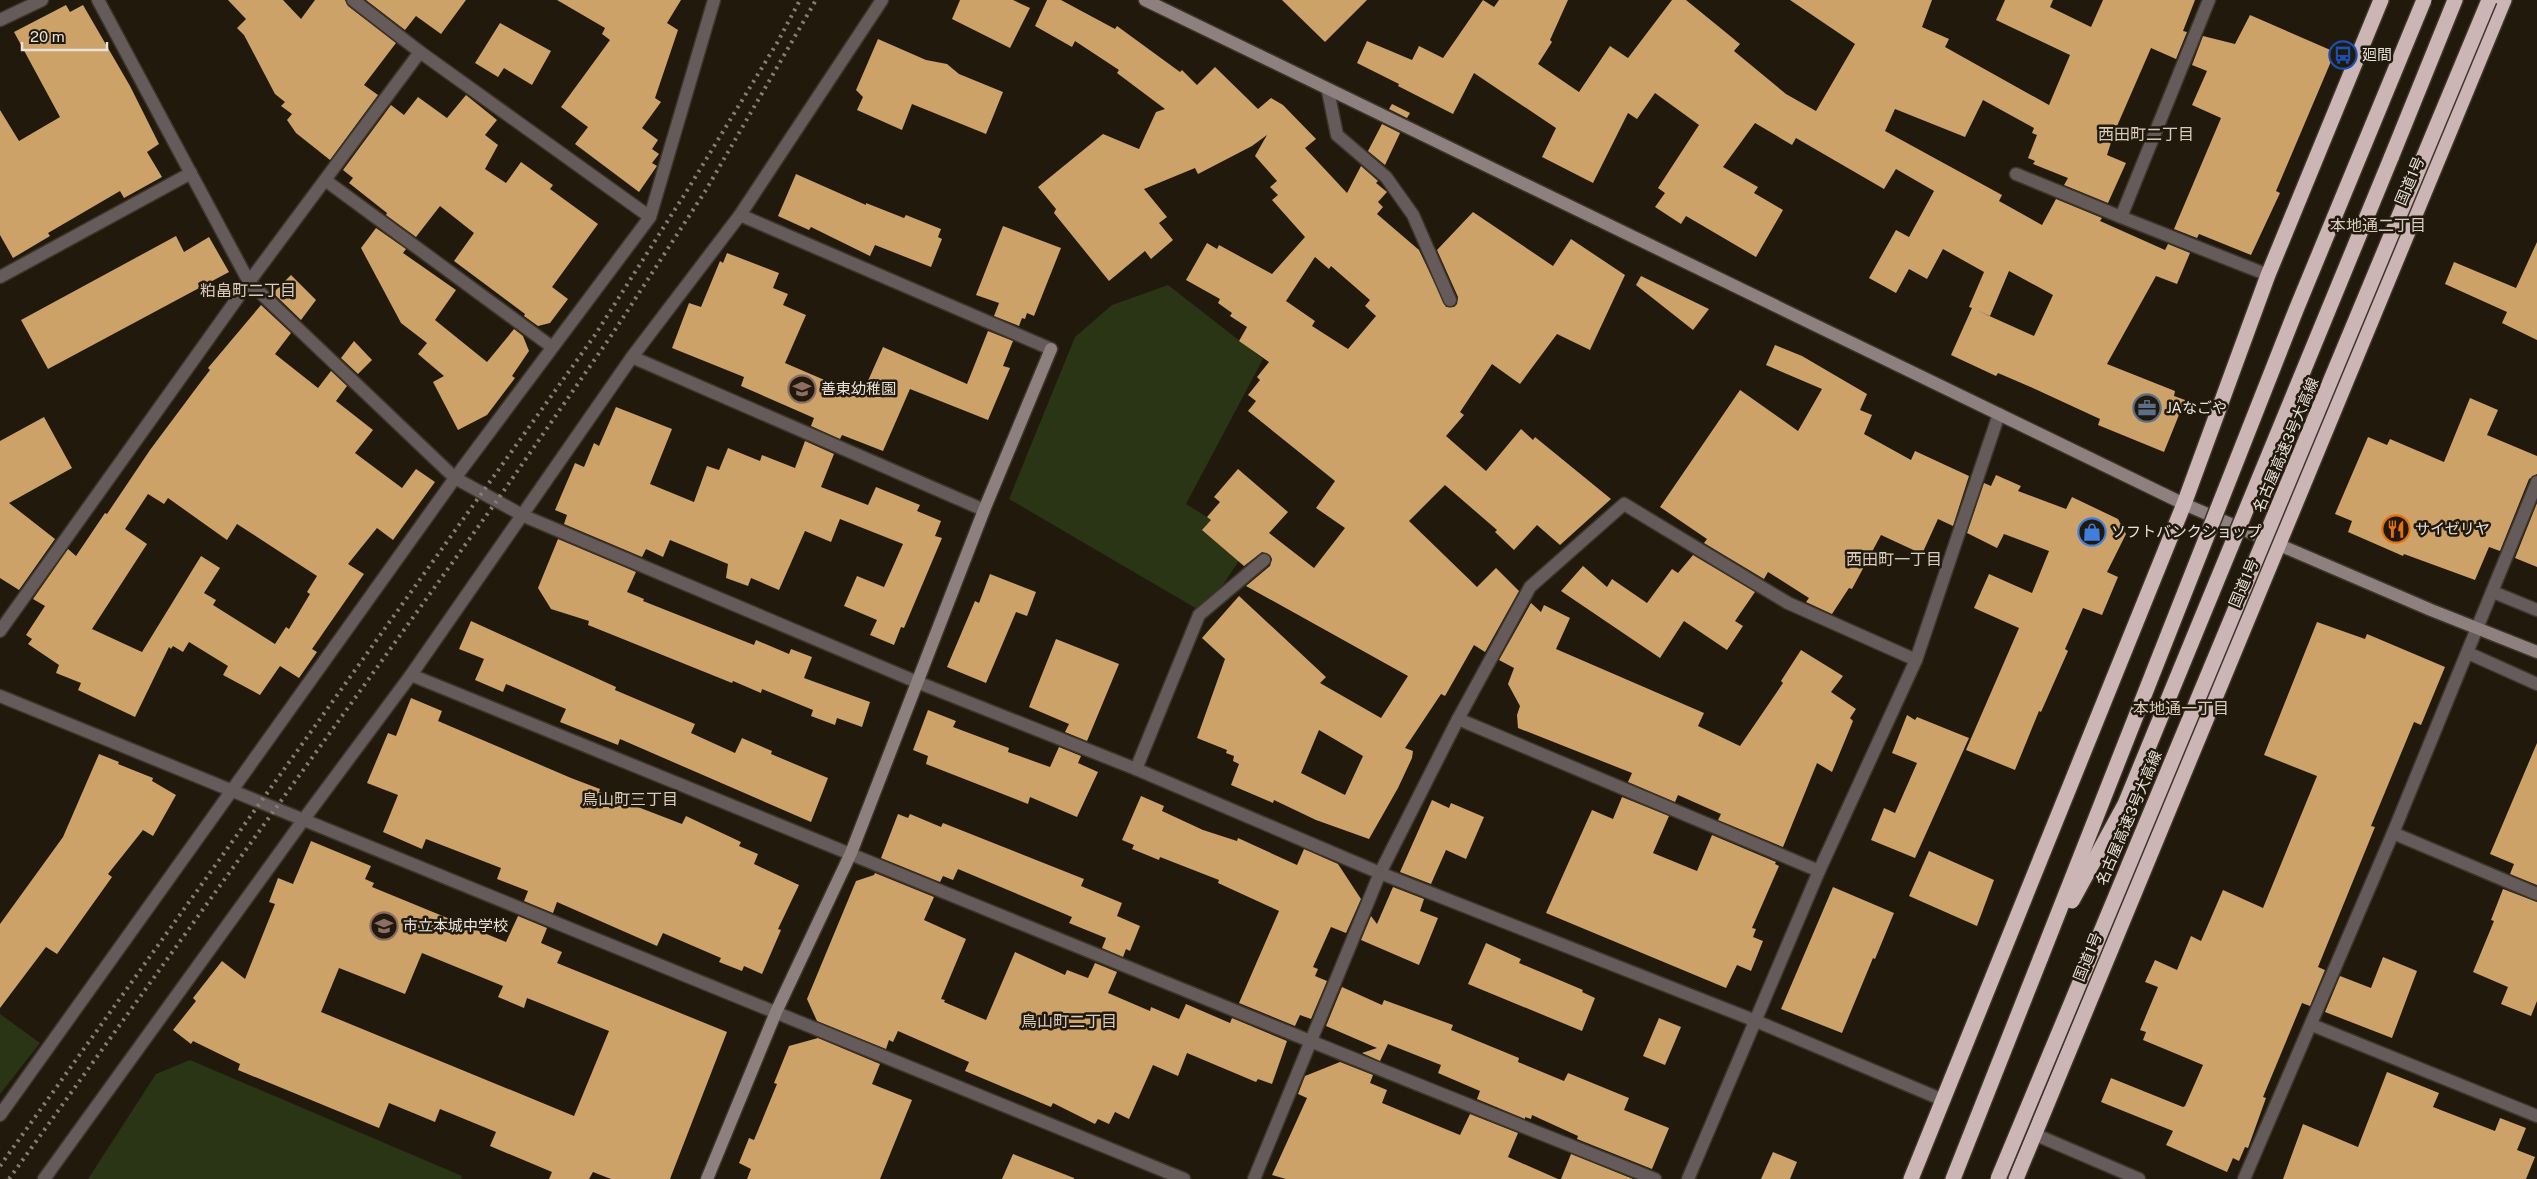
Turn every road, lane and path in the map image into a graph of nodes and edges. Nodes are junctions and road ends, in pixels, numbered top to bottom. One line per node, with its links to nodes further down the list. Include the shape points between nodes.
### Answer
1 (42, 0): 13 (street)
2 (98, 0): 16 (street)
3 (353, 0): 14 (street)
4 (714, 0): 20 (street)
5 (882, 0): 19 (street)
6 (1145, 0): 15 (street)
7 (2209, 0): 21 (street)
8 (2381, 0): 22 (highway)
9 (2424, 0): 56 (highway, 名古屋高速3号大高線, bridge, via 2296,310)
10 (2455, 0): 56 (highway, bridge, via 2125,804)
11 (2489, 0): 73 (highway, 名古屋高速3号大高線, bridge)
12 (2504, 0): 34 (highway, 国道1号)
13 (0, 20)
14 (420, 52): 18 (street); 20 (street)
15 (1328, 91): 25 (street, via 1337,135 1386,177 1413,215); 28 (street)
16 (191, 173): 23 (street); 24 (street)
17 (2016, 174): 21 (street)
18 (325, 180): 24 (street); 26 (street)
19 (740, 215): 27 (street); 32 (street, via 1051,349)
20 (650, 217): 26 (street)
21 (2122, 217): 22 (street)
22 (2268, 275): 31 (highway)
23 (0, 277)
24 (249, 282): 29 (street); 39 (street)
25 (1450, 300)
26 (552, 347): 29 (street)
27 (632, 357): 32 (street); 33 (street)
28 (1999, 414): 31 (street); 42 (street)
29 (455, 478): 33 (street); 49 (street)
30 (2537, 482): 36 (street)
31 (2184, 504): 34 (street); 61 (highway)
32 (984, 510): 44 (street)
33 (524, 516): 43 (street); 44 (street)
34 (2278, 546): 38 (street); 64 (highway, 国道1号)
35 (1264, 560): 48 (street, via 1199,615)
36 (2492, 592): 37 (street); 38 (street)
37 (2537, 610)
38 (2477, 628): 40 (street); 41 (street)
39 (0, 631)
40 (2537, 652)
41 (2468, 653): 45 (street); 51 (street)
42 (1916, 660): 47 (street, via 1788,603 1624,504 1530,587); 53 (street)
43 (411, 675): 50 (street); 52 (street)
44 (917, 682): 48 (street); 52 (street)
45 (2537, 684)
46 (0, 696): 49 (street)
47 (1458, 719): 53 (street); 54 (street)
48 (1136, 769): 54 (street)
49 (233, 789): 50 (street); 62 (street)
50 (304, 819): 57 (street); 65 (street)
51 (2393, 834): 55 (street); 59 (street)
52 (851, 853): 57 (street); 60 (street)
53 (1819, 870): 58 (street)
54 (1380, 873): 58 (street); 60 (street)
55 (2537, 894)
56 (2042, 957): 72 (highway, 名古屋高速3号大高線)
57 (776, 1012): 66 (street); 67 (street)
58 (1756, 1021): 61 (street); 70 (street)
59 (2312, 1025): 63 (street); 76 (street)
60 (1311, 1043): 68 (street); 69 (street)
61 (1943, 1100): 71 (highway)
62 (0, 1115)
63 (2537, 1116)
64 (2034, 1134): 74 (highway, 国道1号); 75 (street)
65 (44, 1179)
66 (706, 1179)
67 (1184, 1179)
68 (1254, 1179)
69 (1655, 1179)
70 (1688, 1179)
71 (1911, 1179)
72 (1953, 1179)
73 (1998, 1179)
74 (2016, 1179)
75 (2139, 1179)
76 (2244, 1179)

